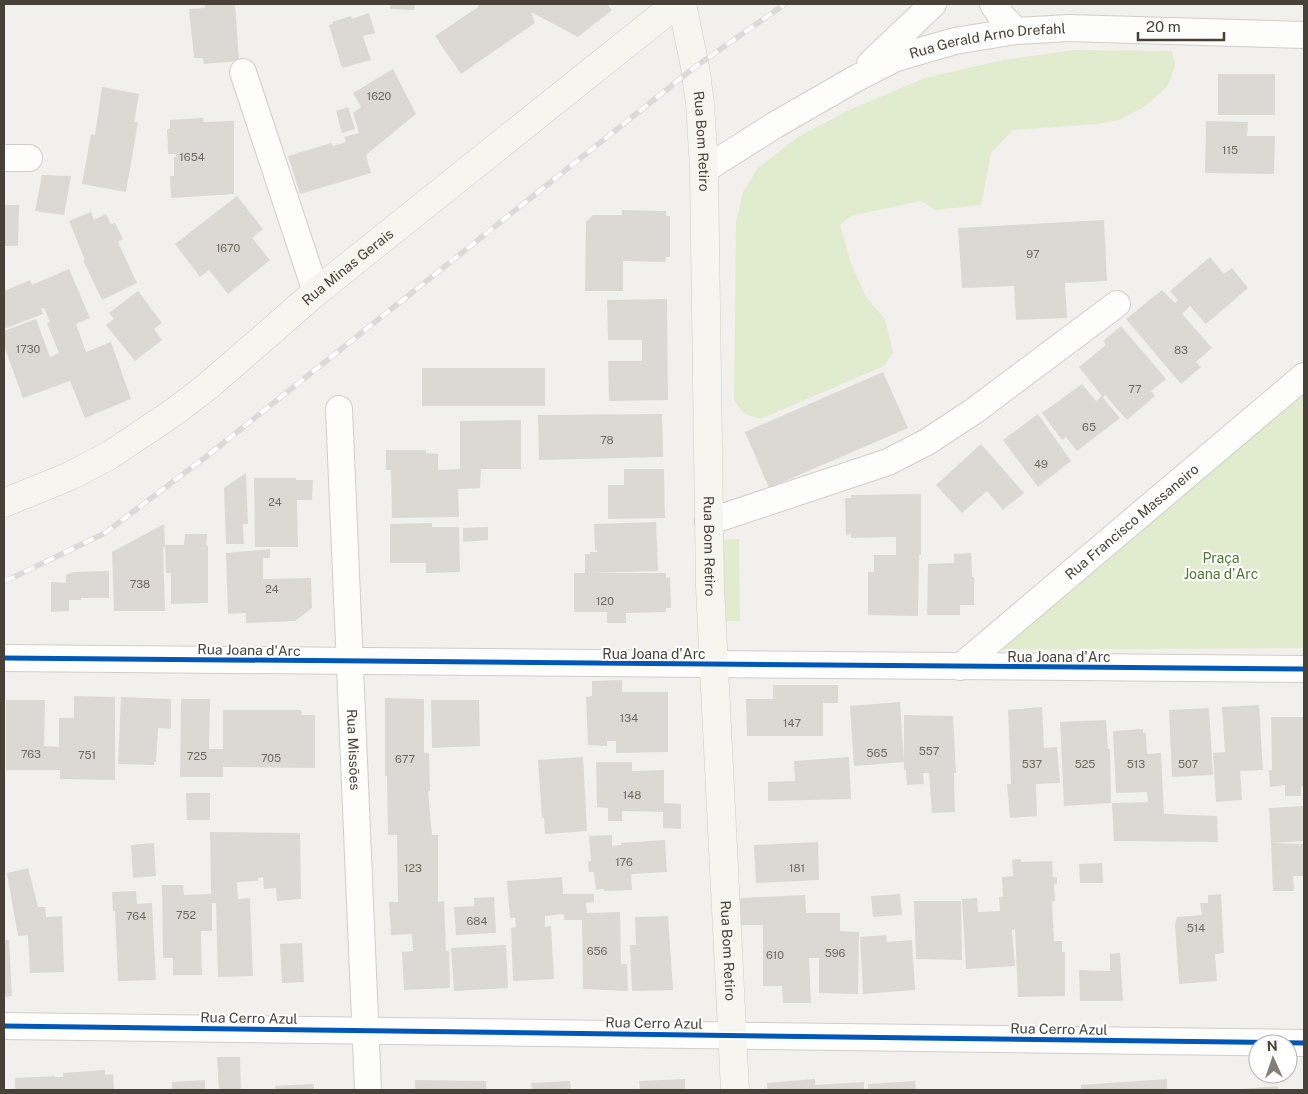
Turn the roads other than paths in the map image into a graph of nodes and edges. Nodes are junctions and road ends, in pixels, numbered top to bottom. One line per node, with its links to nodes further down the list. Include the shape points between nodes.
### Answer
1 (676, 4): 10 (street, Rua Minas Gerais)
2 (682, 4): 9 (street, Rua Bom Retiro, via 697,85)
3 (933, 4): 8 (street)
4 (993, 4): 5 (street)
5 (1016, 31): 6 (street, Rua Gerald Arno Drefahl, via 1069,28); 8 (street, Rua Gerald Arno Drefahl, via 926,49 896,58)
6 (1304, 34)
7 (243, 72): 10 (street)
8 (855, 78): 9 (street, Rua Gerald Arno Drefahl)
9 (704, 170): 15 (street, Rua Bom Retiro)
10 (316, 292): 14 (street, Rua Minas Gerais, via 208,386 145,432 70,476)
11 (1117, 304): 15 (street, via 974,411 927,442 888,462)
12 (1304, 376): 19 (street, Rua Francisco Massaneiro)
13 (339, 409): 17 (street, Rua Missões)
14 (4, 503)
15 (708, 522): 18 (street, Rua Bom Retiro)
16 (4, 658): 17 (street, Rua Joana d'Arc)
17 (350, 662): 18 (street, Rua Joana d'Arc); 22 (street, Rua Missões)
18 (712, 665): 19 (street, Rua Joana d'Arc); 23 (street, Rua Bom Retiro)
19 (960, 667): 20 (street, Rua Joana d'Arc)
20 (1304, 670)
21 (4, 1026): 22 (street, Rua Cerro Azul)
22 (365, 1031): 23 (street, Rua Cerro Azul); 25 (street, Rua Missões)
23 (732, 1035): 24 (street, Rua Cerro Azul); 26 (street, Rua Bom Retiro)
24 (1304, 1043)
25 (368, 1090)
26 (734, 1090)

